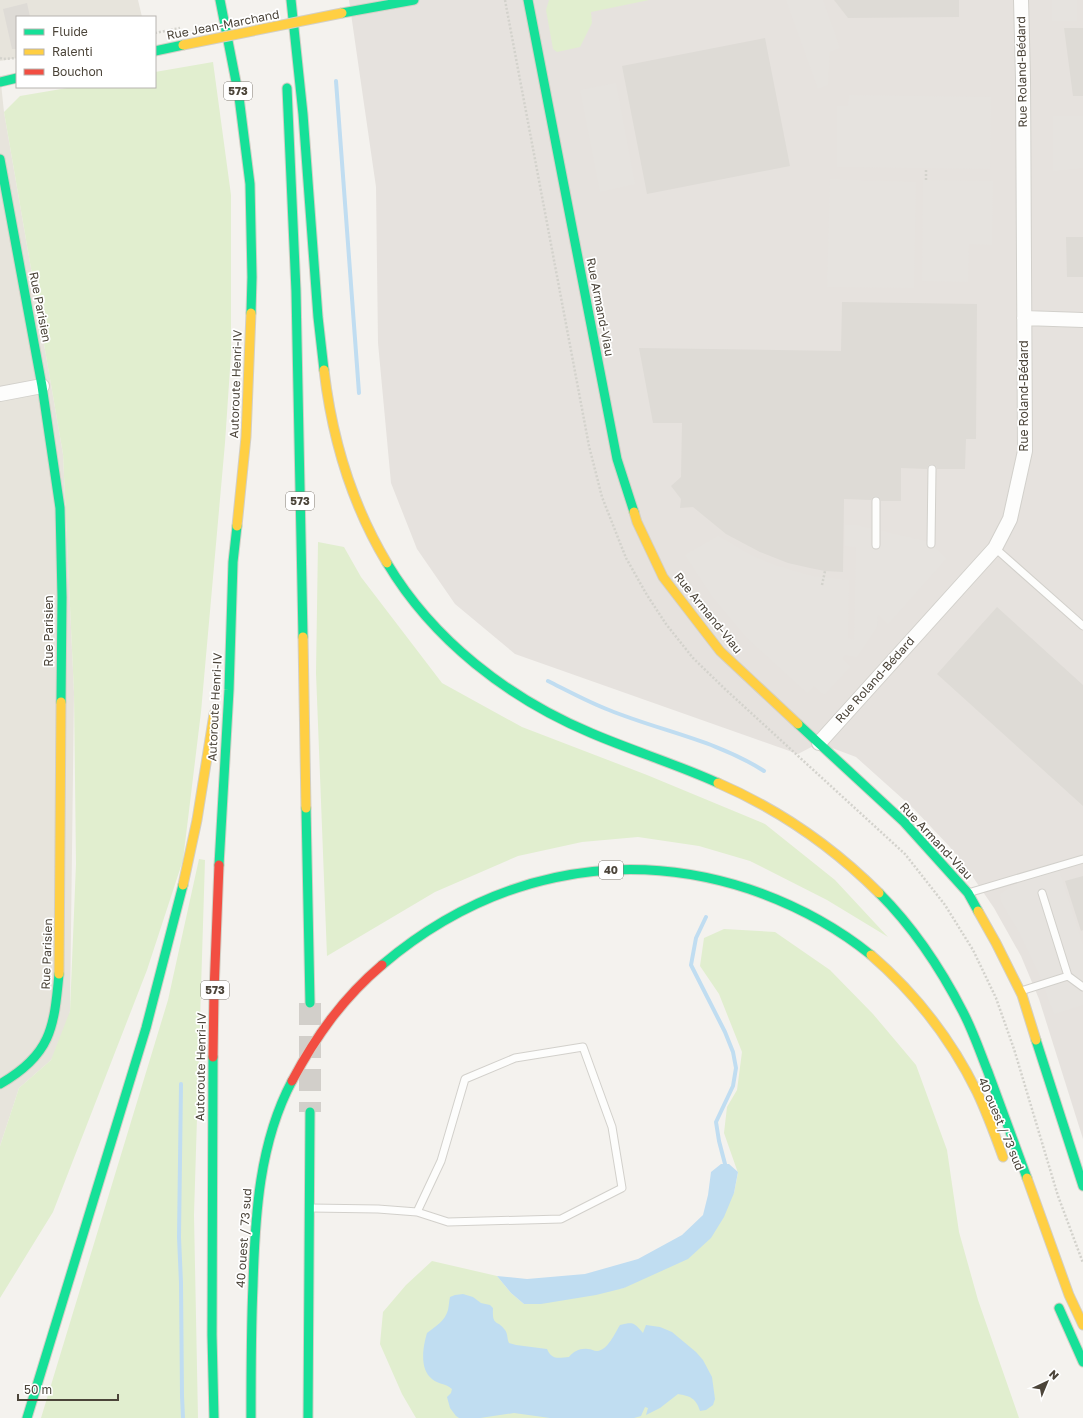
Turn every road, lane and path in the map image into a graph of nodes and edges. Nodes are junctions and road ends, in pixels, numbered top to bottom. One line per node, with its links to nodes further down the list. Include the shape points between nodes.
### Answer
1 (220, 0): 29 (main road, Autoroute Henri-IV / 573, via 239,97 250,184 252,277 246,437)
2 (291, 0): 51 (main road, via 306,129 323,368 343,465 361,512 384,558 427,618 481,669 506,688 575,726 744,794 813,835 877,891 925,948 963,1013 998,1099 1069,1295)
3 (414, 0): 11 (main road, Rue Jean-Marchand, bridge)
4 (505, 0): 49 (path, via 589,446 602,497 626,558 662,618 693,658 905,854 954,918 996,998 1058,1196)
5 (528, 0): 35 (main road, Rue Armand-Viau, via 617,459 637,522 663,577 720,651)
6 (1021, 0): 20 (street, Rue Roland-Bédard)
7 (278, 14): 10 (main road)
8 (180, 28): 9 (path)
9 (156, 33)
10 (281, 35)
11 (156, 50)
12 (0, 58): 13 (path)
13 (16, 58)
14 (286, 76): 42 (main road, 573, via 296,291)
15 (16, 78): 16 (main road)
16 (0, 82)
17 (0, 159): 22 (main road, Rue Parisien)
18 (926, 168): 19 (path)
19 (926, 180)
20 (1024, 318): 21 (street); 28 (street, Rue Roland-Bédard, via 1025,451 1010,519)
21 (1083, 320)
22 (42, 386): 23 (street); 43 (main road, Rue Parisien, via 60,508 60,967 54,1021 44,1045 29,1065)
23 (0, 394)
24 (932, 469): 26 (lane)
25 (876, 500): 27 (lane)
26 (931, 544)
27 (876, 545)
28 (995, 548): 32 (lane); 35 (street, Rue Roland-Bédard)
29 (233, 562): 33 (main road); 54 (main road, Autoroute Henri-IV / 573, via 214,1000)
30 (825, 571): 31 (path)
31 (822, 585)
32 (1083, 626)
33 (220, 665)
34 (216, 701): 53 (main road, via 192,840 160,980)
35 (819, 742): 37 (main road, Rue Armand-Viau, via 904,822)
36 (1083, 859): 37 (lane)
37 (968, 893): 41 (main road, Rue Armand-Viau)
38 (1042, 893): 39 (lane)
39 (1068, 976): 40 (lane); 41 (lane)
40 (1083, 986)
41 (1020, 991): 46 (main road, Rue Armand-Viau)
42 (310, 1003)
43 (0, 1084)
44 (310, 1112): 47 (main road)
45 (1006, 1165): 55 (main road, 40 ouest / 73 sud / 40, via 977,1092 931,1018 892,973 826,924 762,893 725,882 672,872 617,869 576,873 494,895 434,926 397,951 372,973 347,998 325,1027 303,1060 287,1092 269,1142 260,1183 254,1237)
46 (1083, 1186)
47 (310, 1208): 48 (lane); 56 (main road)
48 (417, 1212): 48 (lane, via 448,1222 561,1219 622,1188 612,1127 583,1047 515,1058 465,1079 441,1161)
49 (1083, 1263)
50 (1056, 1299): 52 (main road)
51 (1083, 1325)
52 (1083, 1362)
53 (27, 1418)
54 (214, 1418)
55 (251, 1418)
56 (308, 1418)

